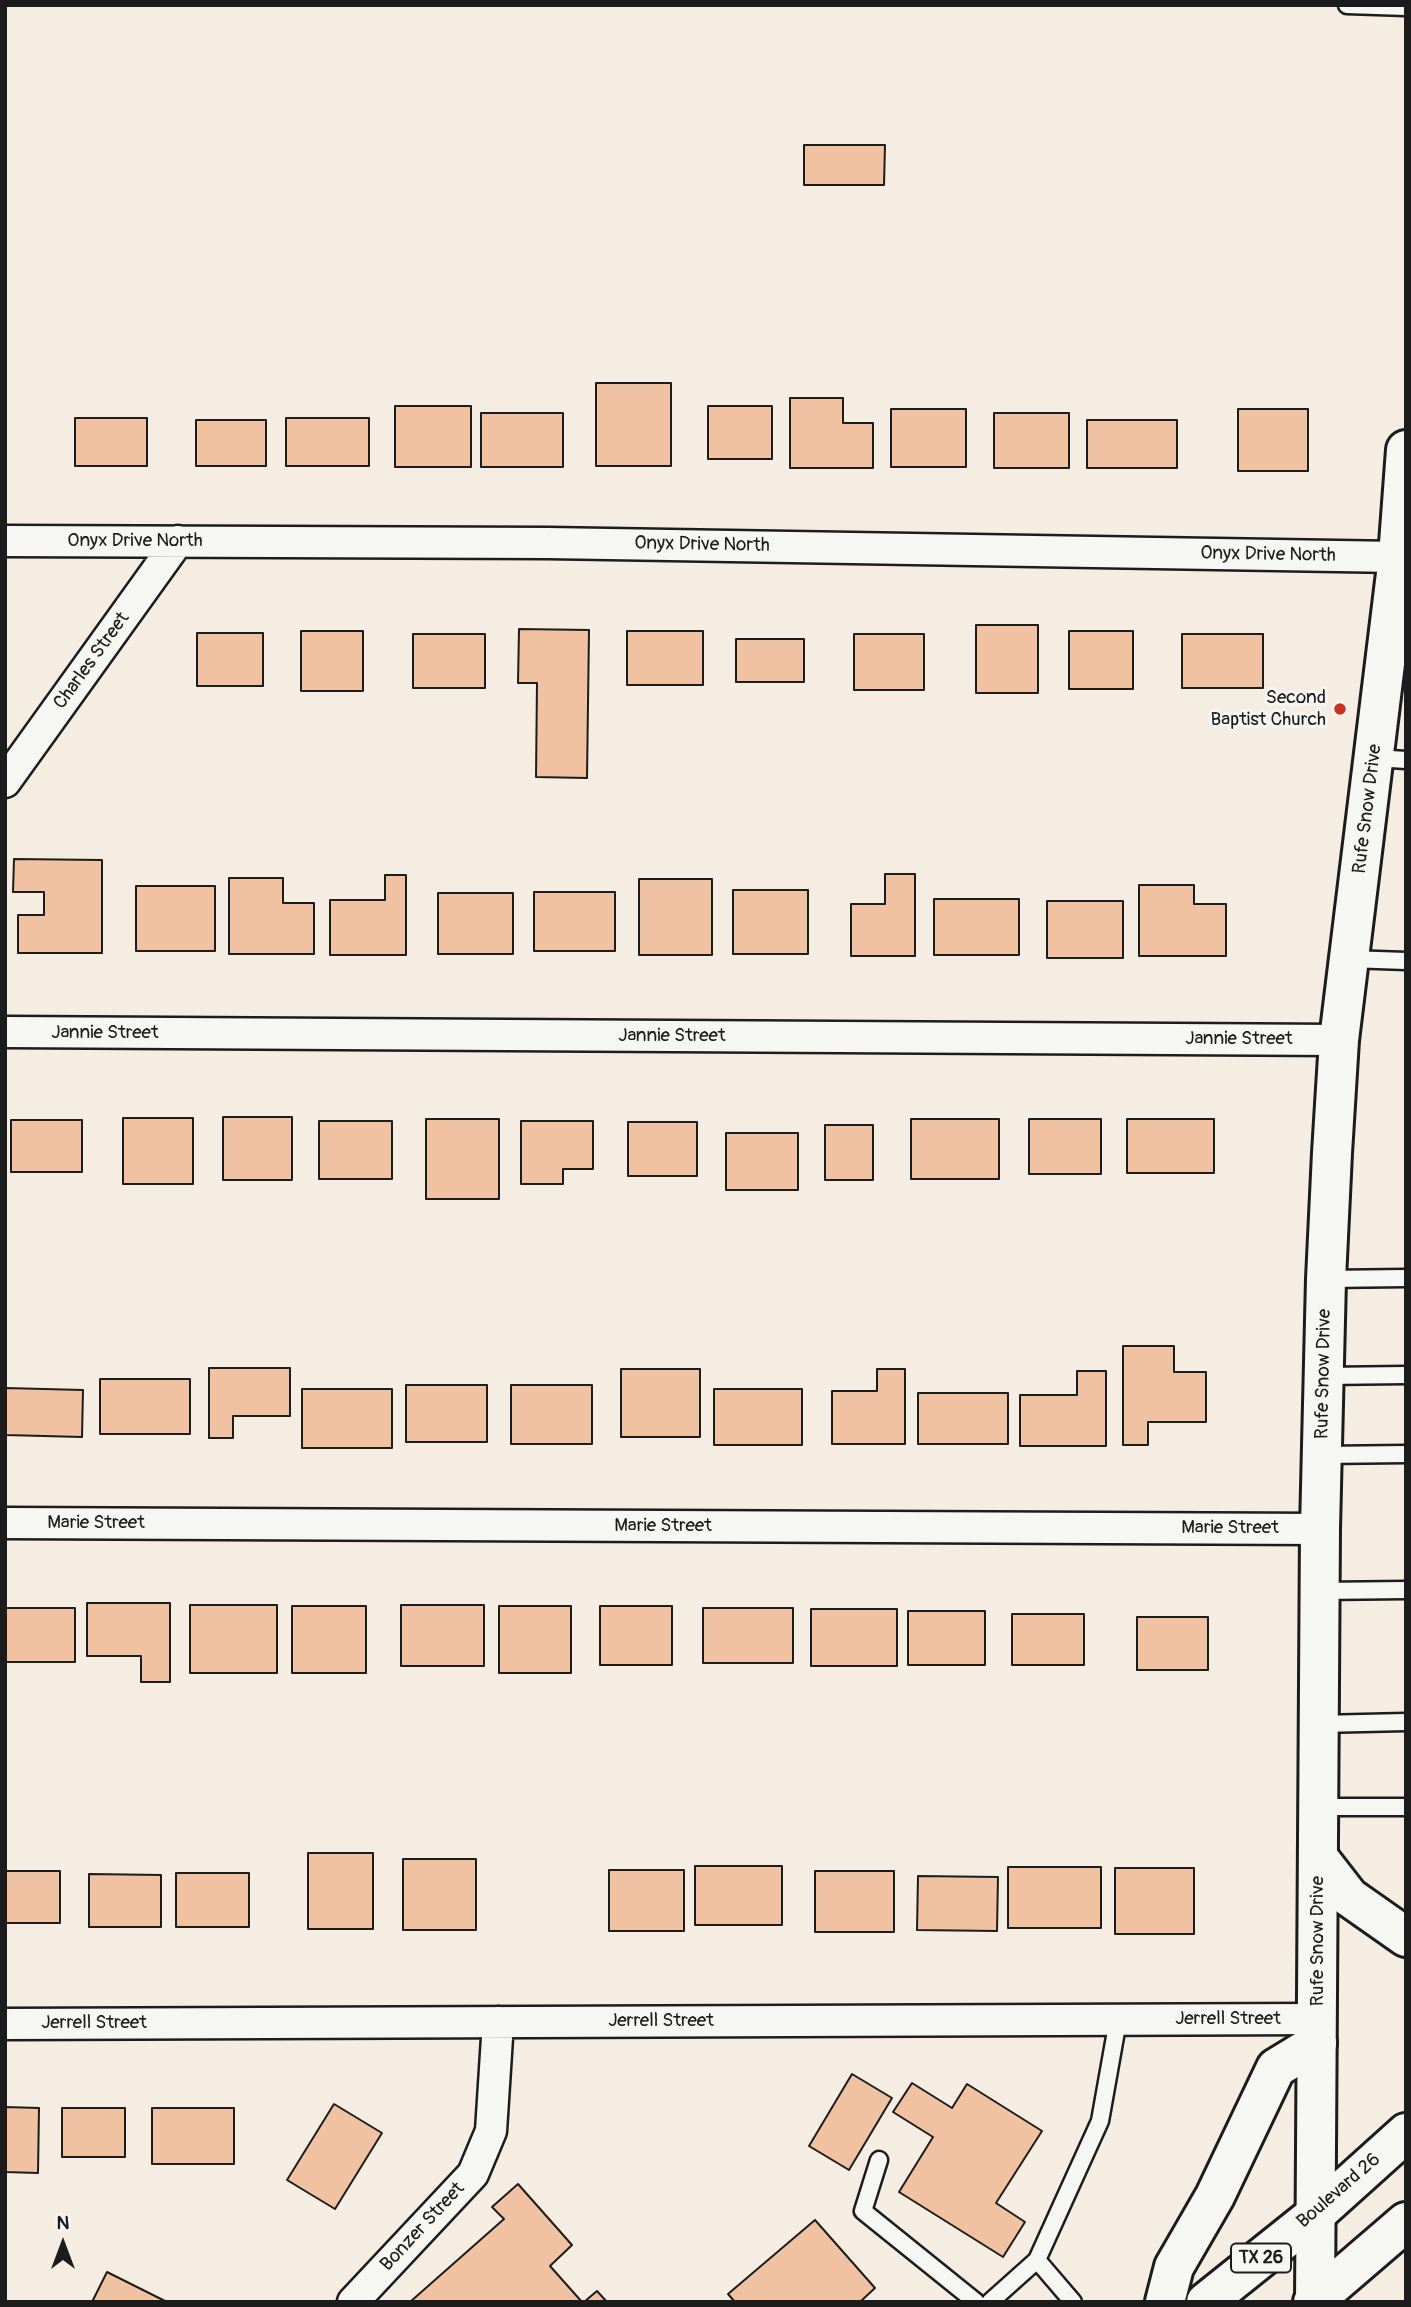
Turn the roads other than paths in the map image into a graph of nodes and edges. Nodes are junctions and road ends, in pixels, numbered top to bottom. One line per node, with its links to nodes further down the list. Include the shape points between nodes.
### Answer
1 (1348, 5): 2 (lane)
2 (1406, 7)
3 (1406, 450): 6 (main road, Rufe Snow Drive)
4 (5, 541): 5 (street, Onyx Drive North)
5 (178, 541): 6 (street, Onyx Drive North); 9 (street, Charles Street)
6 (1398, 557): 7 (main road, Rufe Snow Drive)
7 (1399, 611): 8 (main road, Rufe Snow Drive)
8 (1390, 759): 10 (main road, Rufe Snow Drive)
9 (5, 782)
10 (1349, 959): 11 (lane); 13 (main road, Rufe Snow Drive)
11 (1406, 961)
12 (5, 1032): 13 (street, Jannie Street)
13 (1339, 1040): 15 (main road, Rufe Snow Drive)
14 (1406, 1278): 15 (lane)
15 (1326, 1279): 17 (main road, Rufe Snow Drive)
16 (1406, 1375): 17 (lane)
17 (1324, 1376): 19 (main road, Rufe Snow Drive)
18 (1406, 1454): 19 (lane)
19 (1322, 1455): 21 (main road, Rufe Snow Drive)
20 (5, 1523): 21 (street, Marie Street)
21 (1320, 1529): 23 (main road, Rufe Snow Drive)
22 (1406, 1590): 23 (lane)
23 (1320, 1591): 25 (main road, Rufe Snow Drive)
24 (1406, 1722): 25 (lane)
25 (1319, 1724): 26 (main road, Rufe Snow Drive)
26 (1318, 1807): 27 (lane); 28 (main road, Rufe Snow Drive)
27 (1406, 1807)
28 (1318, 1857): 29 (main road, via 1349,1896); 33 (main road, Rufe Snow Drive)
29 (1406, 1937)
30 (1118, 2020): 31 (street, Jerrell Street); 33 (street, Jerrell Street); 38 (lane, via 1100,2121)
31 (498, 2022): 32 (street, Jerrell Street); 40 (street, Bonzer Street, via 491,2131 473,2174)
32 (5, 2024)
33 (1317, 2031): 36 (main road, Rufe Snow Drive); 44 (main road, via 1276,2068 1215,2196 1174,2267)
34 (1406, 2133): 36 (main road, Boulevard 26 / TX 26)
35 (879, 2160): 41 (lane, via 863,2211)
36 (1316, 2214): 39 (main road, Rufe Snow Drive); 45 (main road, Boulevard 26 / TX 26)
37 (1406, 2222): 39 (main road)
38 (1037, 2260): 42 (lane); 43 (lane)
39 (1314, 2301)
40 (353, 2302)
41 (976, 2302)
42 (989, 2302)
43 (1073, 2302)
44 (1165, 2302)
45 (1206, 2302)

